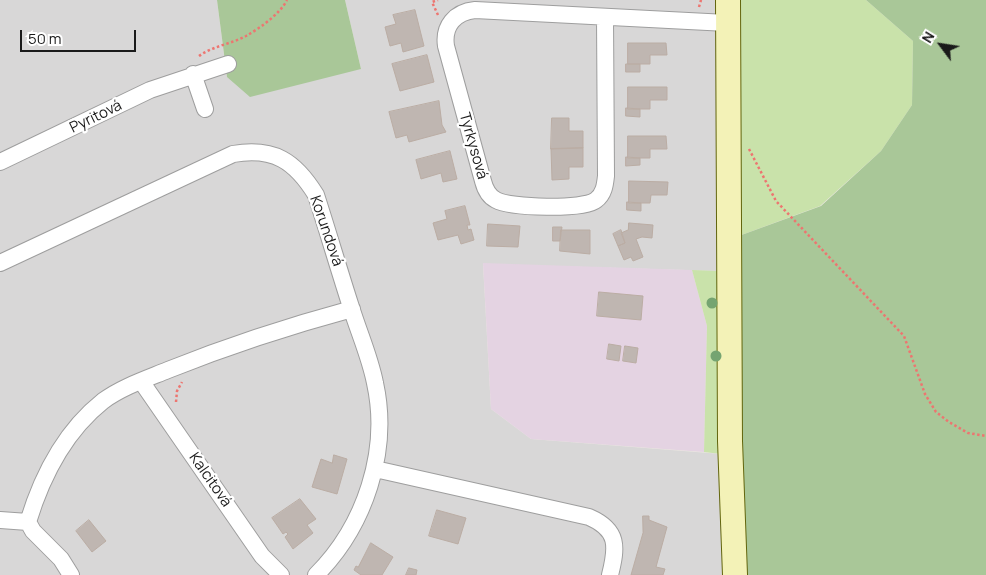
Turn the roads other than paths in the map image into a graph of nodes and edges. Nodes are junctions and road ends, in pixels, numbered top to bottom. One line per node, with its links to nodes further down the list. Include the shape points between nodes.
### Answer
1 (728, 0): 3 (street)
2 (605, 18): 2 (street, Tyrkysová, via 474,10 458,14 447,29 446,46 483,181 486,190 496,200 515,204 583,206 598,199 603,192 606,176); 3 (street, Tyrkysová)
3 (727, 24): 18 (street, via 730,441)
4 (228, 64): 5 (street, Pyritová)
5 (192, 68): 6 (street); 7 (street, Pyritová)
6 (204, 109)
7 (0, 162)
8 (0, 263): 9 (street, Korundová, via 212,162 252,150 271,153 291,164 306,178 316,195)
9 (352, 309): 10 (street, via 252,339); 11 (street, Korundová, via 376,384 379,444)
10 (142, 381): 13 (street, via 104,401 71,433 48,470); 15 (street, Kalcitová, via 262,556)
11 (375, 469): 16 (street, Korundová, via 357,516 342,542); 17 (street, via 595,519 609,530 615,542)
12 (0, 520): 13 (street)
13 (28, 522): 14 (street)
14 (70, 575)
15 (282, 575)
16 (316, 575)
17 (610, 575)
18 (735, 575)

